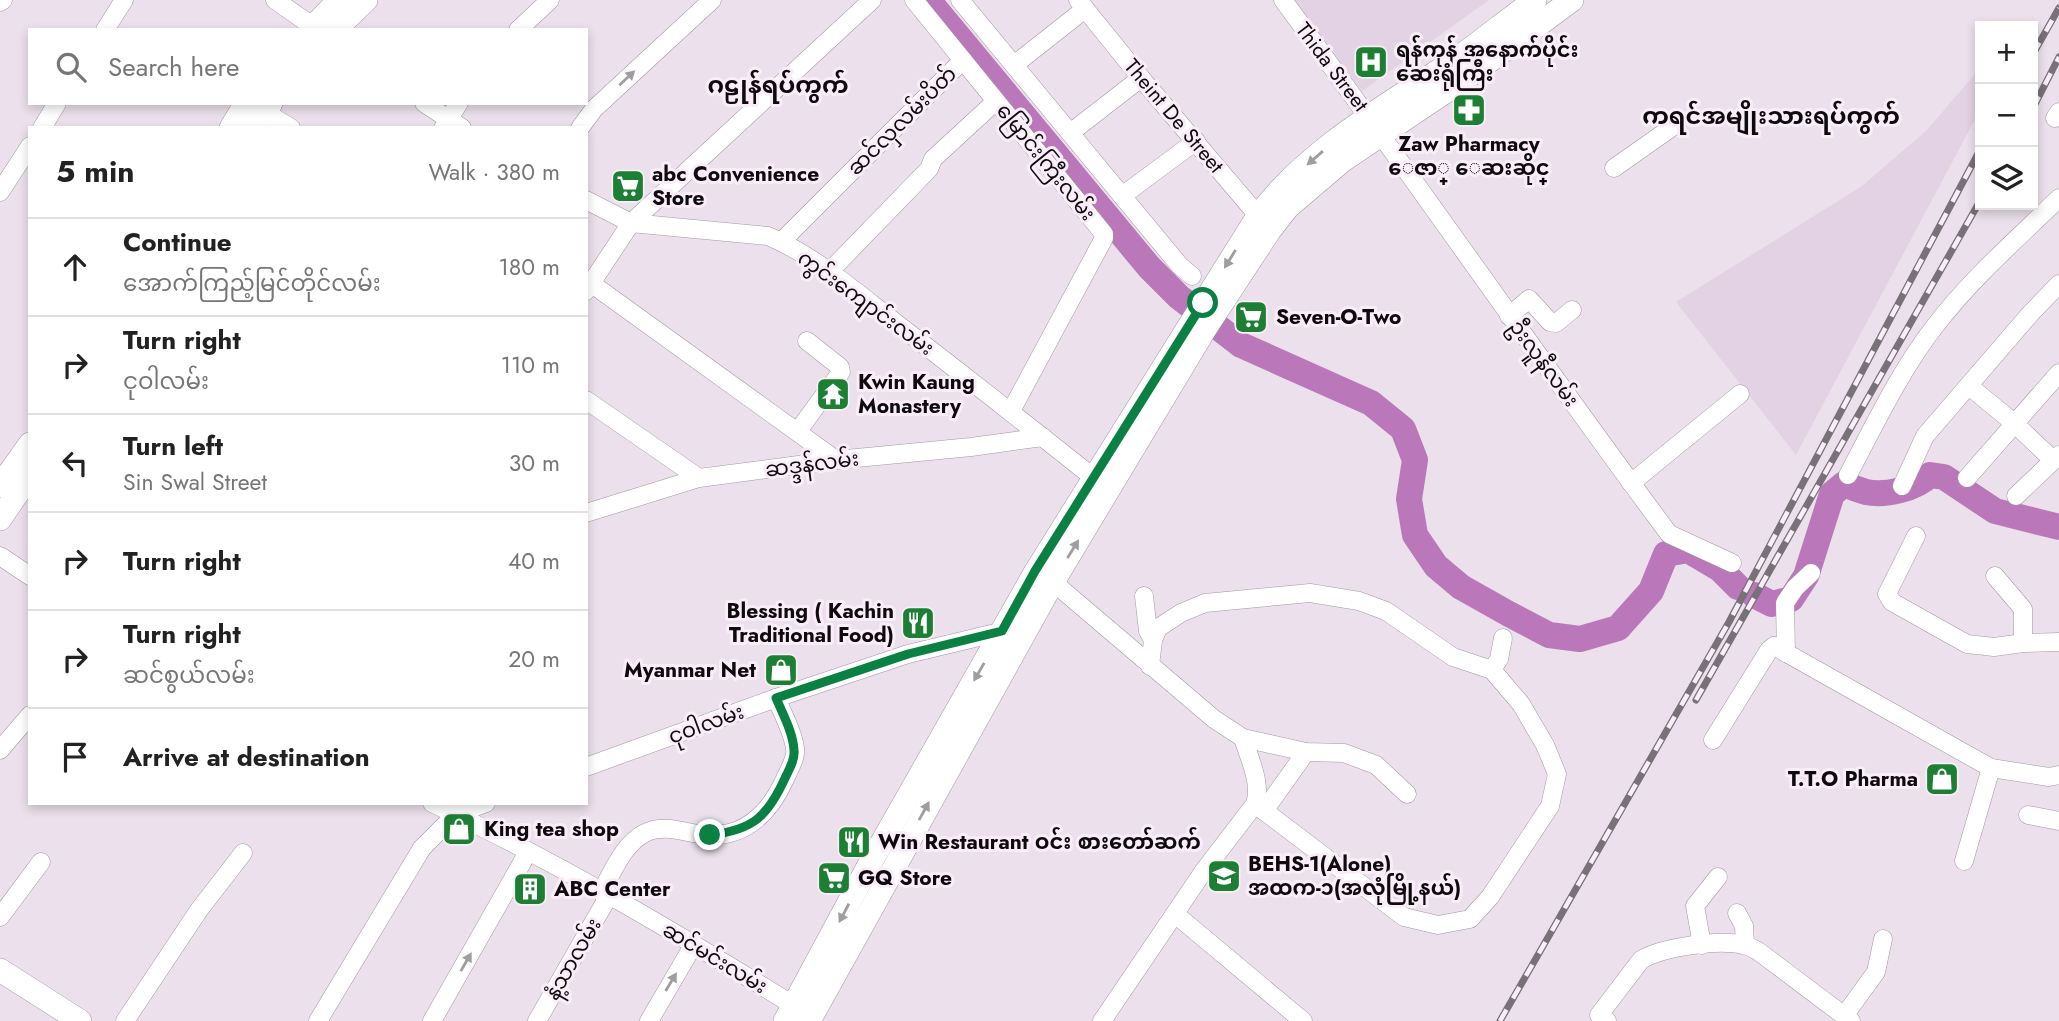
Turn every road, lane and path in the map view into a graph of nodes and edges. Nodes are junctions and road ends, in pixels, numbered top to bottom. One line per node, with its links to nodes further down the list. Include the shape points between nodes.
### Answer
1 (124, 0): 15 (street)
2 (275, 0): 16 (street)
3 (339, 0): 17 (main road)
4 (366, 0): 18 (main road)
5 (550, 0): 19 (street)
6 (712, 0): 34 (street, one-way to 6, via 594,109)
7 (872, 0): 43 (street)
8 (914, 0): 20 (street, မြောင်းကြီးလမ်း)
9 (1283, 0): 30 (street, Thida Street)
10 (1535, 0): 30 (main road)
11 (1572, 0): 14 (main road)
12 (966, 2): 21 (street)
13 (1082, 4): 21 (street); 22 (street, Theint De Street)
14 (1548, 7): 30 (main road, via 1472,74)
15 (106, 28)
16 (317, 28)
17 (320, 28)
18 (321, 28)
19 (519, 28)
20 (963, 60): 23 (street, မြောင်းကြီးလမ်း); 45 (street, ဆင်လှလမ်းပိတ်)
21 (1014, 65): 35 (street)
22 (1141, 78): 35 (street); 36 (street, Theint De Street)
23 (996, 101): 46 (street, via 933,159 929,169); 57 (street, မြောင်းကြီးလမ်း, via 1104,234)
24 (56, 105): 31 (street)
25 (426, 105): 29 (street)
26 (458, 105): 29 (street)
27 (259, 111): 32 (main road); 33 (street)
28 (1678, 123): 38 (street)
29 (451, 125)
30 (1376, 125): 44 (main road, via 1342,161); 51 (street, ဦးလူနီလမ်း)
31 (42, 126)
32 (234, 126)
33 (287, 126)
34 (581, 126)
35 (1070, 133): 40 (street)
36 (1196, 141): 40 (street); 44 (street, Theint De Street)
37 (28, 149): 39 (street)
38 (1614, 168)
39 (0, 192)
40 (1122, 196): 47 (street)
41 (2059, 198): 64 (street, via 1935,325 1906,367)
42 (588, 201): 43 (street, ကွင်းကျောင်းလမ်း)
43 (631, 223): 45 (street, ကွင်းကျောင်းလမ်း, via 768,236); 49 (street)
44 (1264, 223): 69 (main road)
45 (782, 242): 46 (street, ကွင်းကျောင်းလမ်း)
46 (829, 272): 57 (street, ကွင်းကျောင်းလမ်း)
47 (1192, 276)
48 (2059, 284): 54 (street)
49 (589, 287): 59 (street)
50 (1572, 310): 51 (street, via 1556,323 1550,322 1529,299)
51 (1509, 316): 68 (street, ဦးလူနီလမ်း)
52 (807, 341): 59 (street, via 841,367 841,372)
53 (2059, 373): 58 (street)
54 (1969, 386): 58 (street); 71 (street, via 1926,436)
55 (1740, 394): 68 (street)
56 (588, 401): 66 (street)
57 (1011, 411): 60 (street, ကွင်းကျောင်းလမ်း)
58 (2014, 423): 62 (street); 67 (street)
59 (797, 431): 63 (street)
60 (1043, 437): 63 (street, ဆဒ္ဒန်လမ်း); 69 (street, ကွင်းကျောင်းလမ်း)
61 (28, 446): 70 (main road)
62 (2056, 458): 72 (street)
63 (836, 460): 66 (street, ဆဒ္ဒန်လမ်း)
64 (1847, 475)
65 (28, 478): 74 (main road)
66 (699, 478): 73 (street, ဆဒ္ဒန်လမ်း)
67 (1967, 478)
68 (1631, 483): 77 (street, ဦးလူနီလမ်း, via 1669,534)
69 (1102, 484): 81 (main road, one-way to 69); 84 (main road, via 1035,571)
70 (0, 486)
71 (1902, 486)
72 (2016, 496)
73 (588, 512)
74 (0, 519)
75 (1916, 536): 88 (street, via 1887,594 1892,602 1967,644)
76 (0, 556): 79 (street)
77 (1732, 563)
78 (1811, 573): 89 (street, via 1785,603)
79 (28, 575)
80 (1995, 576): 88 (street, via 2023,609)
81 (1053, 582): 83 (main road); 90 (street)
82 (1144, 596): 86 (street)
83 (1028, 625): 84 (street, ငုဝါလမ်း); 112 (main road, one-way to 83)
84 (1002, 631): 92 (street, ငုဝါလမ်း, via 908,654); 112 (main road, one-way to 112)
85 (1503, 638): 91 (street)
86 (1153, 639): 90 (street); 91 (street, via 1158,628 1205,603 1310,593 1359,601 1386,611 1453,657)
87 (2059, 642): 88 (street)
88 (2023, 643)
89 (1786, 653): 95 (street, via 1774,646 1769,650); 99 (street)
90 (1150, 666): 94 (street)
91 (1492, 670): 104 (street, via 1521,704 1557,774 1550,806 1490,897 1470,919 1438,925 1404,917)
92 (776, 698): 98 (street, ငုဝါလမ်း); 114 (street, နံ့သာလမ်း, via 793,741 793,758 769,807 751,825 732,832 710,835 664,828 647,832 628,846)
93 (28, 717): 96 (street)
94 (1243, 738): 97 (street); 104 (street)
95 (1713, 740)
96 (0, 750)
97 (1306, 752): 101 (street, via 1343,753 1376,765); 104 (street)
98 (588, 766)
99 (1991, 768): 100 (street, via 2049,778); 110 (street)
100 (2059, 775)
101 (1407, 794)
102 (436, 805): 105 (street, ဆင်မင်းလမ်း)
103 (481, 805): 105 (street)
104 (1259, 807): 116 (street, via 1216,853)
105 (456, 814): 108 (street, ဆင်မင်းလမ်း); 127 (street, via 422,848)
106 (2028, 815): 107 (street)
107 (2059, 821)
108 (528, 852): 114 (street, ဆင်မင်းလမ်း); 128 (street, one-way to 108)
109 (243, 853): 126 (street)
110 (1964, 861)
111 (41, 862): 117 (street)
112 (877, 873): 123 (main road)
113 (1718, 877): 120 (street, via 1695,906)
114 (605, 895): 119 (street, ဆင်မင်းလမ်း); 129 (street, နံ့သာလမ်း)
115 (1737, 913): 121 (street, via 1744,926)
116 (1175, 914): 131 (street); 132 (street)
117 (0, 918)
118 (1883, 939): 124 (street, via 1876,972)
119 (694, 944): 123 (street, ဆင်မင်းလမ်း); 130 (street, one-way to 119)
120 (1702, 945): 121 (street); 133 (street, via 1659,951 1641,960 1599,1015)
121 (1745, 945): 124 (street)
122 (0, 970): 125 (main road)
123 (800, 1016)
124 (1848, 1018)
125 (74, 1020)
126 (125, 1021)
127 (318, 1021)
128 (432, 1021)
129 (537, 1021)
130 (649, 1021)
131 (1102, 1021)
132 (1303, 1021)
133 (1607, 1021)

